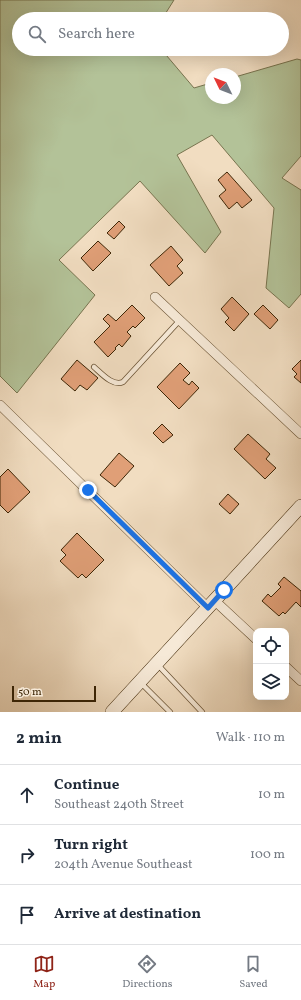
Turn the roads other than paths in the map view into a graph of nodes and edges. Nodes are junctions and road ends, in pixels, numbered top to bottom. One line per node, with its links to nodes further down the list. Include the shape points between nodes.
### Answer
1 (156, 297): 2 (street)
2 (180, 320): 3 (lane, via 123,382 115,383); 5 (street)
3 (94, 367)
4 (0, 405): 7 (street)
5 (301, 434)
6 (301, 506): 7 (main road)
7 (211, 604): 8 (street); 9 (main road)
8 (253, 637)
9 (156, 664): 12 (main road); 15 (lane)
10 (289, 670): 11 (street)
11 (301, 681)
12 (139, 682): 13 (main road); 14 (lane)
13 (112, 712)
14 (170, 712)
15 (202, 712)

